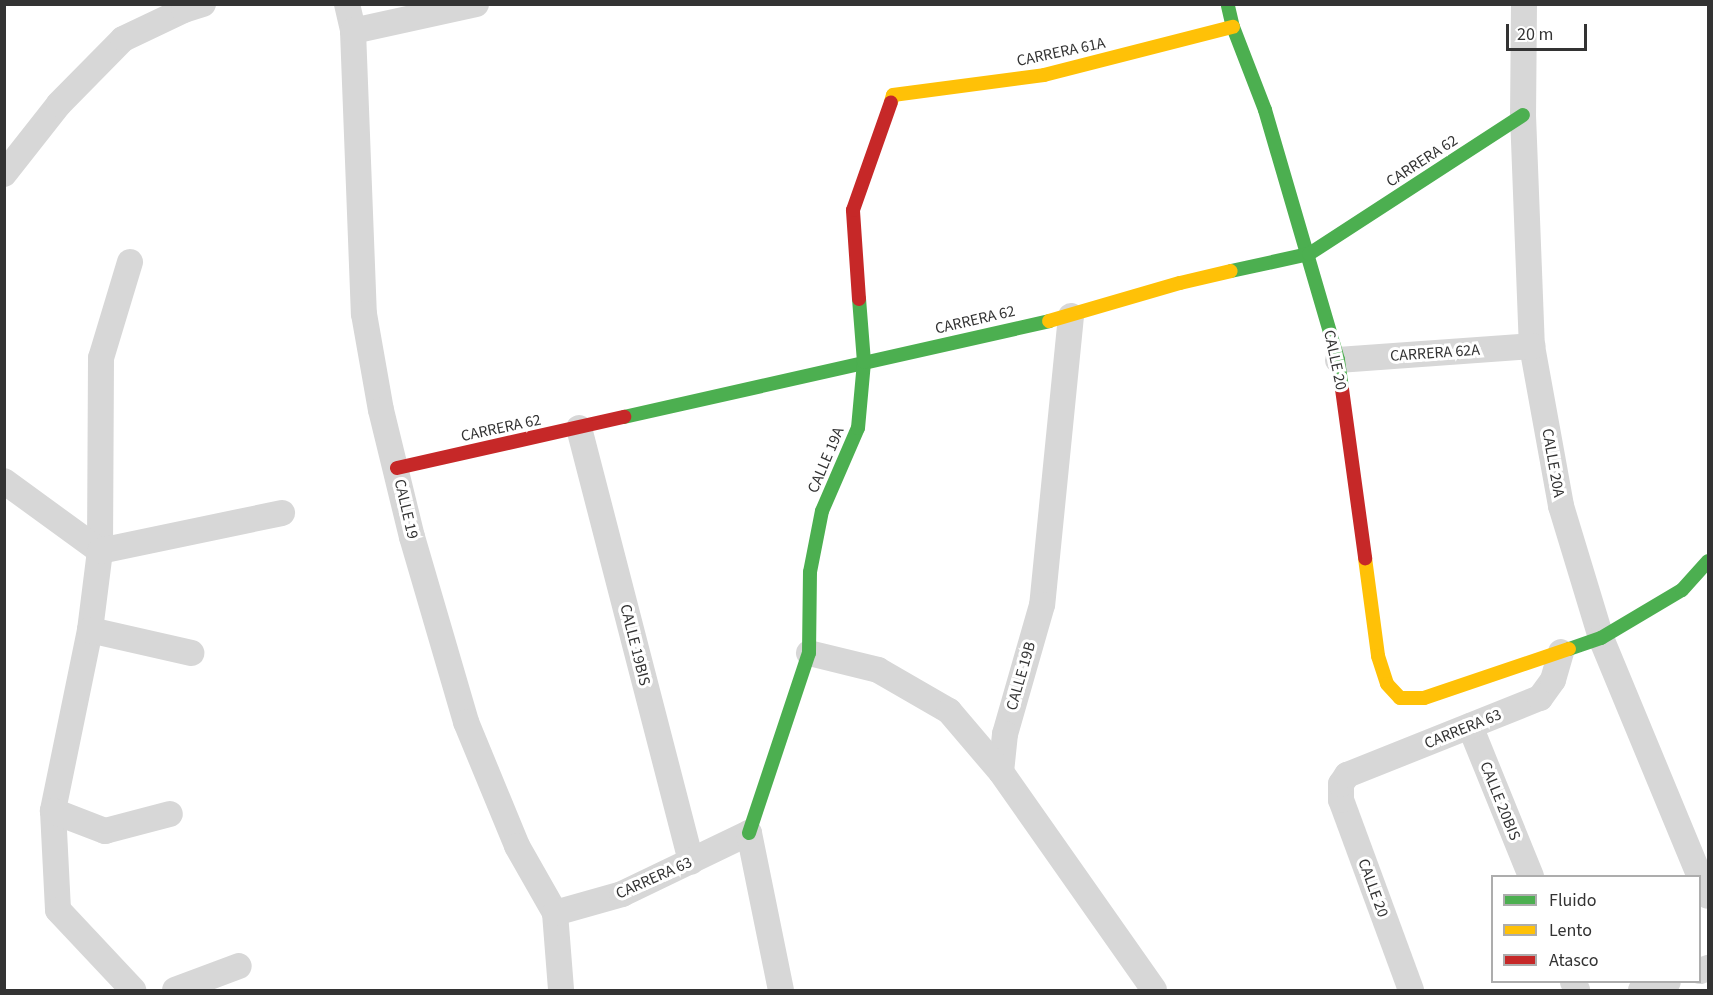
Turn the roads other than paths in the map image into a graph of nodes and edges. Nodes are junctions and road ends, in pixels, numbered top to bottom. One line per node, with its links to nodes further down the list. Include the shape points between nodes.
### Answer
1 (203, 4): 10 (street, via 123,39 58,104)
2 (347, 4): 7 (street, CALLE 19)
3 (476, 4): 7 (street)
4 (1228, 4): 6 (street, CALLE 20)
5 (1524, 4): 9 (street, CALLE 20A)
6 (1233, 27): 8 (street, CARRERA 61A, via 1044,75); 11 (street, CALLE 20, via 1265,110)
7 (353, 31): 18 (street, CALLE 19, via 364,314 381,410)
8 (893, 95): 16 (street, CALLE 19A, via 854,210)
9 (1523, 115): 11 (street, CARRERA 62); 14 (street, CALLE 20A)
10 (4, 174)
11 (1309, 254): 13 (street, CARRERA 62, via 1180,283); 15 (street, CALLE 20)
12 (129, 262): 21 (street, via 101,358)
13 (1071, 316): 16 (street, CARRERA 62); 29 (street, CALLE 19B, via 1042,605 1005,734)
14 (1532, 346): 15 (street, CARRERA 62A); 24 (street, CALLE 20A, via 1561,506)
15 (1338, 360): 25 (street, CALLE 20, via 1378,656 1388,684 1400,698 1424,698)
16 (864, 362): 17 (street, CARRERA 62); 27 (street, CALLE 19A, via 858,428 822,511 810,572)
17 (579, 428): 18 (street, CARRERA 62); 34 (street, CALLE 19BIS)
18 (397, 468): 39 (street, CALLE 19, via 412,537 466,722 517,846)
19 (4, 481): 21 (street)
20 (282, 513): 21 (street)
21 (100, 551): 23 (street)
22 (1708, 561): 24 (street, via 1682,590)
23 (90, 630): 26 (street); 31 (street)
24 (1601, 638): 25 (street); 36 (street, CALLE 20A)
25 (1561, 652): 28 (street, CARRERA 63, via 1553,680 1540,698)
26 (191, 653)
27 (809, 653): 29 (street, via 878,670 949,711); 33 (street, CALLE 19A)
28 (1470, 726): 30 (street, CARRERA 63, via 1347,775); 35 (street, CALLE 20BIS)
29 (1001, 772): 46 (street)
30 (1341, 784): 47 (street, CALLE 20, via 1341,800)
31 (53, 811): 32 (street, via 105,831); 42 (street, via 58,910)
32 (170, 814)
33 (749, 833): 34 (street, CARRERA 63); 45 (street)
34 (691, 862): 39 (street, CARRERA 63, via 622,894)
35 (1531, 875)
36 (1699, 875)
37 (1701, 879): 38 (street, CALLE 20A)
38 (1708, 896)
39 (555, 913): 44 (street, CALLE 19)
40 (239, 966): 43 (street)
41 (1662, 983): 48 (street)
42 (133, 990)
43 (175, 990)
44 (561, 990)
45 (781, 990)
46 (1154, 990)
47 (1411, 990)
48 (1641, 990)

